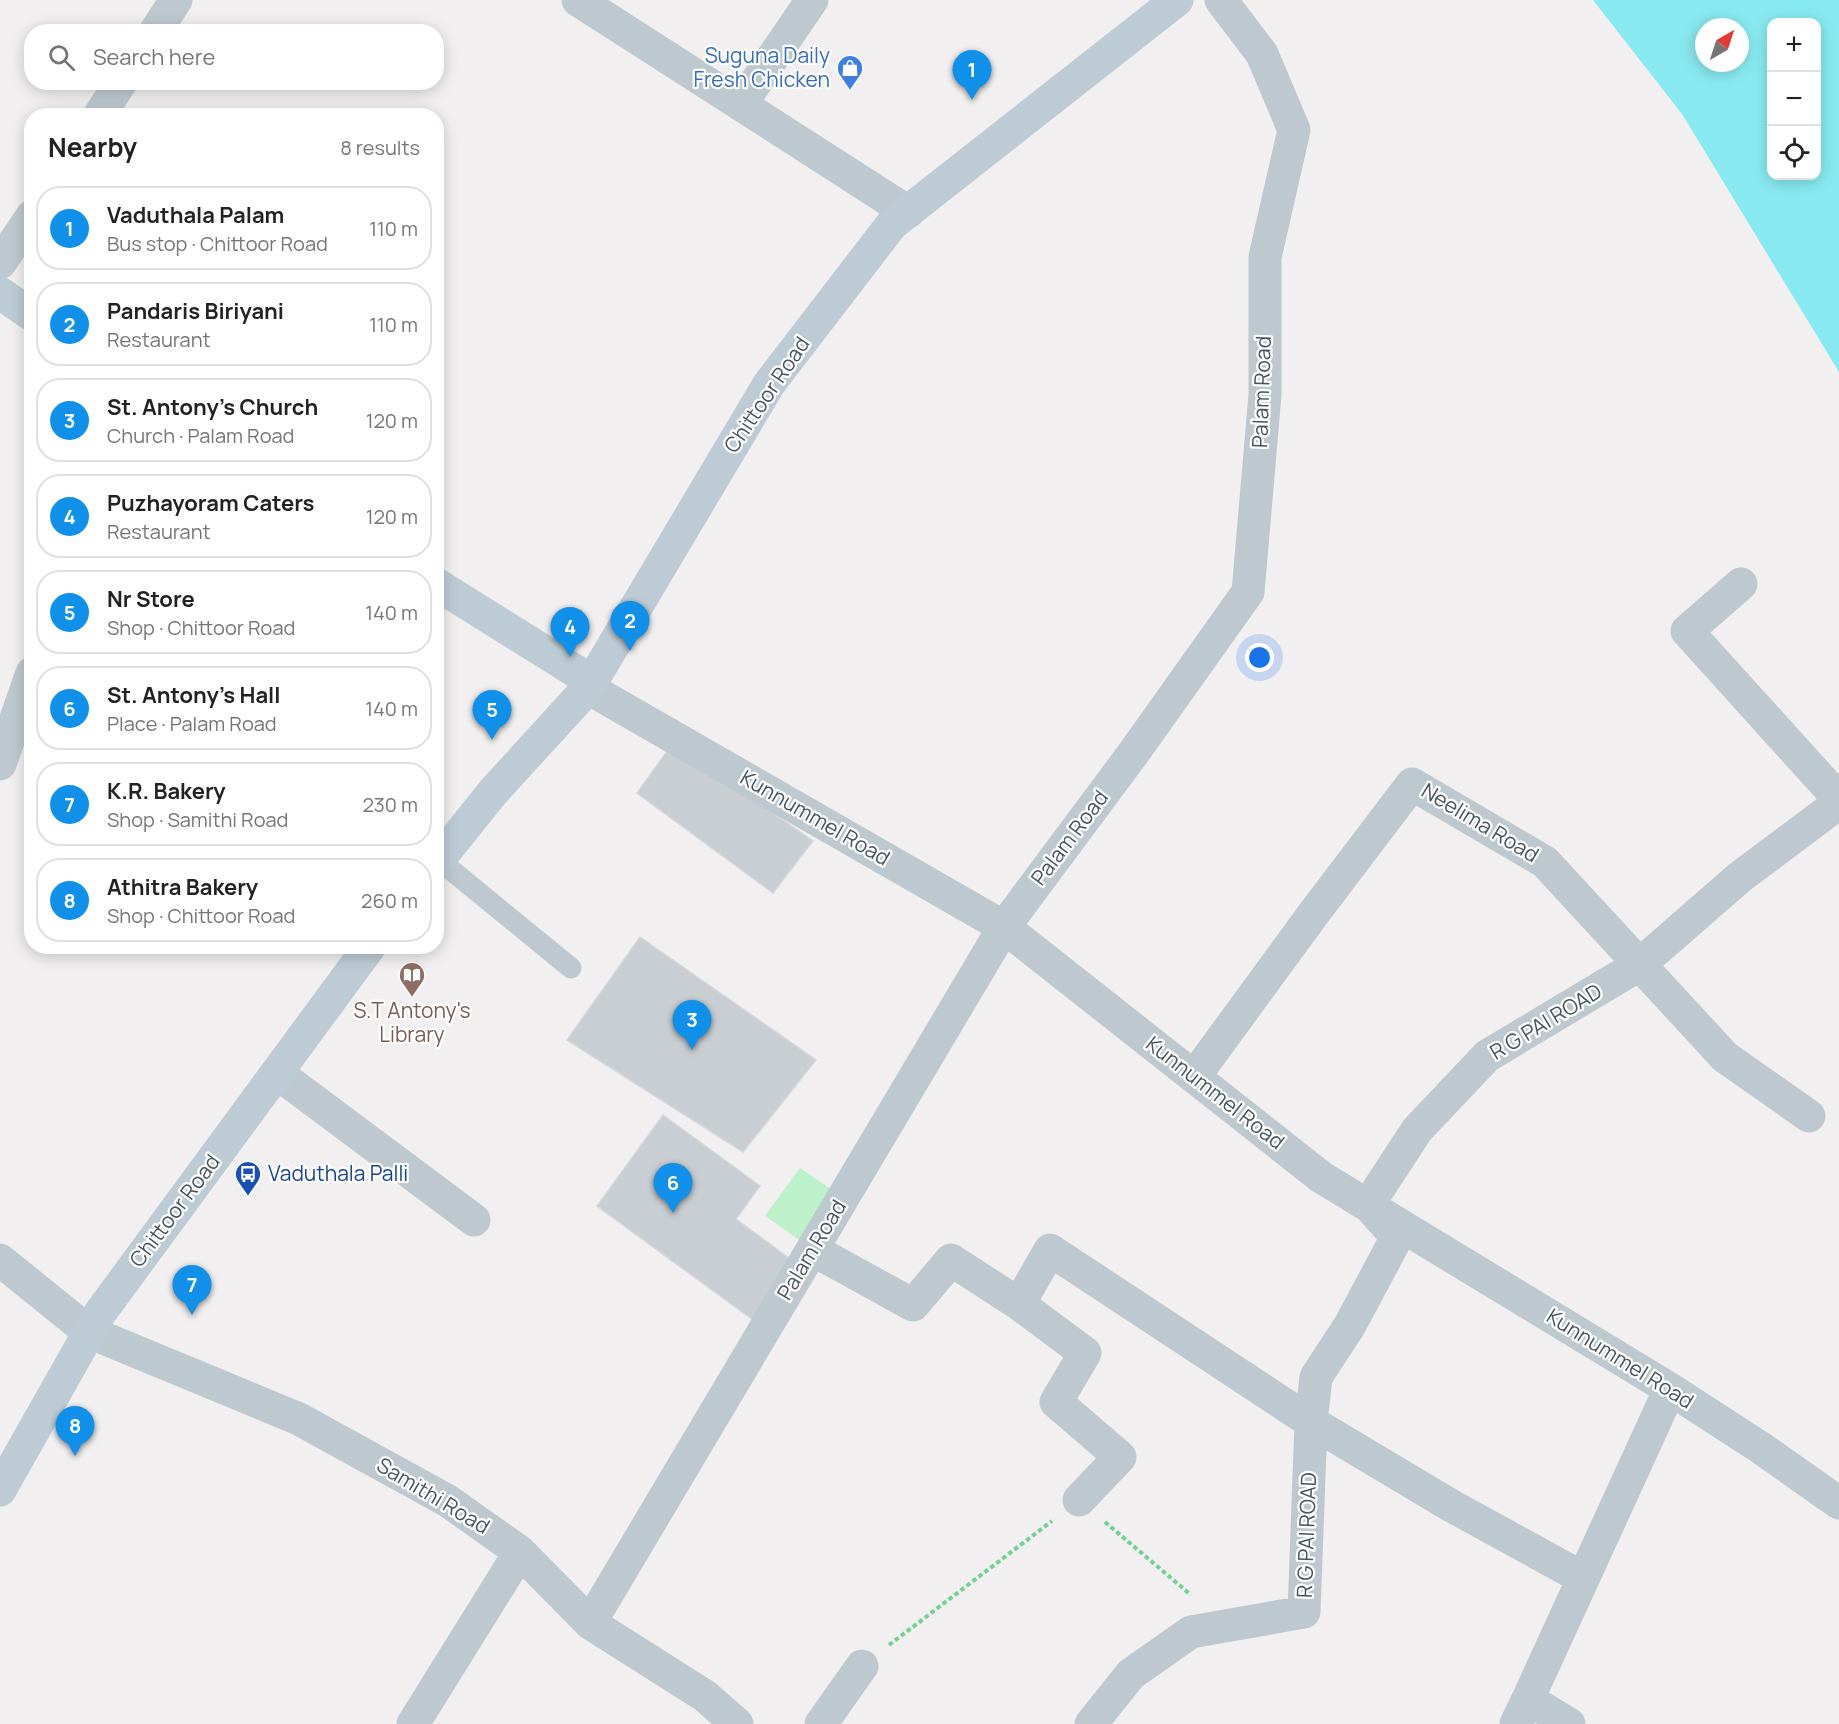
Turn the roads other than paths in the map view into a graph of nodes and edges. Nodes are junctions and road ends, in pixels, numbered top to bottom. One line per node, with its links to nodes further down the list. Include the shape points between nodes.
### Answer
1 (176, 0): 6 (street)
2 (578, 0): 8 (street)
3 (813, 0): 8 (street)
4 (1177, 0): 10 (main road, Chittoor Road)
5 (1221, 0): 23 (street, Palam Road, via 1262,54 1294,130 1265,257 1265,395 1248,592)
6 (160, 24)
7 (116, 90): 9 (street)
8 (741, 104): 10 (street)
9 (104, 108)
10 (908, 212): 17 (main road, Chittoor Road, via 892,224 769,384)
11 (24, 228): 12 (street)
12 (0, 263)
13 (0, 293): 14 (main road)
14 (24, 310)
15 (1741, 584): 20 (street, via 1687,631)
16 (444, 589): 17 (main road)
17 (590, 685): 21 (main road, Chittoor Road, via 493,792); 23 (street, Kunnummel Road)
18 (24, 696): 19 (street)
19 (0, 764)
20 (1839, 801): 25 (street, R G PAI ROAD, via 1740,877)
21 (444, 854)
22 (444, 867): 26 (lane)
23 (1004, 927): 28 (street, Kunnummel Road); 32 (street, Palam Road)
24 (364, 954): 27 (main road, Chittoor Road)
25 (1640, 965): 28 (street, Neelima Road, via 1545,862 1412,784); 29 (street, Neelima Road, via 1725,1058); 30 (street, R G PAI ROAD, via 1487,1056 1417,1130)
26 (571, 968)
27 (277, 1073): 31 (street); 35 (main road, Chittoor Road)
28 (1194, 1077): 30 (street, Kunnummel Road, via 1321,1177)
29 (1809, 1116)
30 (1368, 1205): 36 (street, Kunnummel Road); 37 (street, R G PAI ROAD, via 1397,1237 1350,1325 1316,1377)
31 (474, 1220)
32 (813, 1250): 34 (street, via 913,1305 951,1260); 43 (street, Palam Road)
33 (0, 1260): 35 (street, Samithi Road)
34 (1019, 1304): 37 (street, via 1050,1250); 39 (street, via 1085,1353 1056,1402 1120,1457)
35 (89, 1332): 38 (main road, Chittoor Road); 41 (street, Samithi Road, via 299,1419 448,1501)
36 (1670, 1389): 40 (street, Kunnummel Road); 42 (street)
37 (1311, 1422): 42 (street); 49 (street, R G PAI ROAD, via 1304,1612 1191,1632 1131,1674)
38 (0, 1490)
39 (1079, 1500)
40 (1839, 1503)
41 (520, 1552): 43 (street, Samithi Road); 46 (street)
42 (1583, 1578): 45 (street)
43 (590, 1623): 47 (street, Samithi Road, via 705,1696)
44 (862, 1666): 48 (street)
45 (1522, 1712): 50 (street)
46 (413, 1724)
47 (737, 1724)
48 (821, 1724)
49 (1091, 1724)
50 (1569, 1724)

